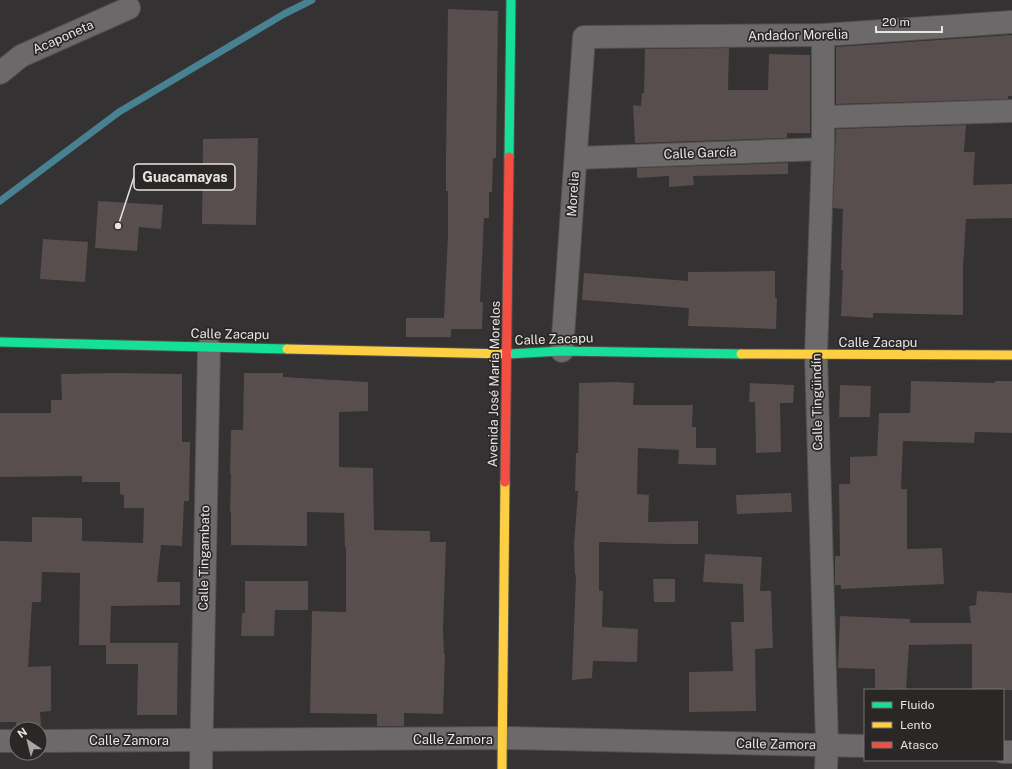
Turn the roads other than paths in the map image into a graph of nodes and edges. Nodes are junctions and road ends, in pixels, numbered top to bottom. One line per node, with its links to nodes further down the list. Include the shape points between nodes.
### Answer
1 (511, 0): 14 (street, Avenida José María Morelos)
2 (129, 8): 6 (street, Acaponeta, via 21,56)
3 (1012, 22): 4 (street, Andador Morelia)
4 (824, 35): 5 (street, Andador Morelia); 8 (street, Calle Tingüindín)
5 (584, 37): 10 (street, Morelia)
6 (0, 73)
7 (1012, 111): 8 (street)
8 (822, 116): 9 (street, Calle Tingüindín)
9 (824, 148): 10 (street, Calle García); 15 (street, Calle Tingüindín)
10 (576, 158): 13 (street, Morelia)
11 (0, 342): 12 (street, Calle Zacapu)
12 (209, 347): 14 (street, Calle Zacapu); 18 (street, Calle Tingambato)
13 (562, 350): 14 (street, Calle Zacapu); 15 (street, Calle Zacapu)
14 (507, 354): 17 (street, Avenida José María Morelos)
15 (816, 355): 16 (street, Calle Zacapu); 20 (street, Calle Tingüindín)
16 (1012, 355)
17 (503, 738): 18 (street, Calle Zamora); 20 (street, Calle Zamora); 23 (street, Avenida José María Morelos)
18 (201, 740): 19 (street, Calle Zamora); 22 (street, Calle Tingambato)
19 (48, 741)
20 (827, 744): 21 (street, Calle Zamora); 24 (street, Calle Tingüindín)
21 (864, 746)
22 (201, 769)
23 (502, 769)
24 (826, 769)

